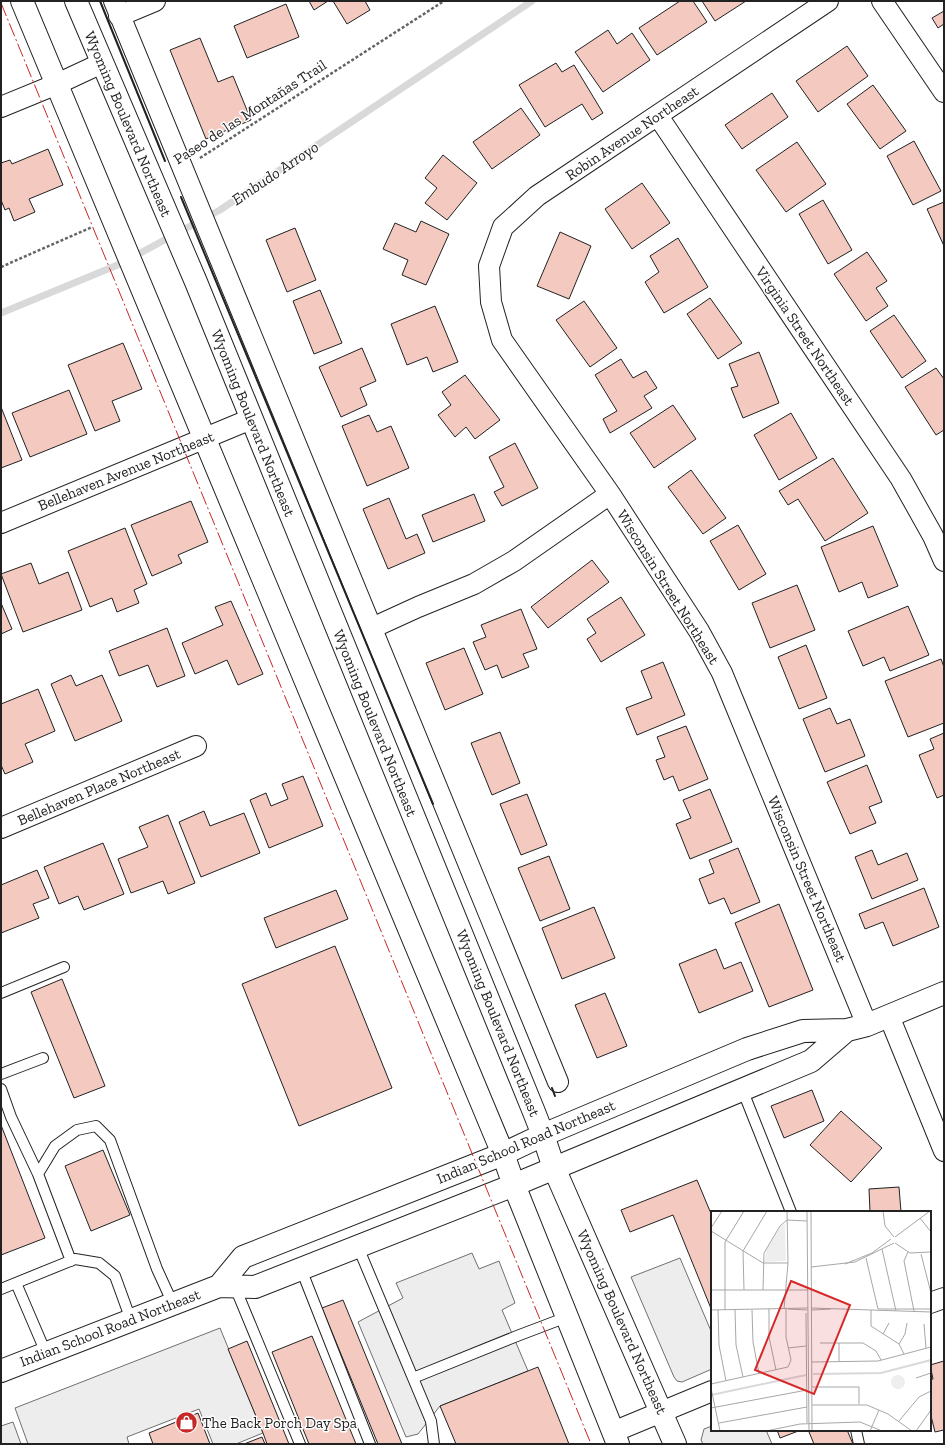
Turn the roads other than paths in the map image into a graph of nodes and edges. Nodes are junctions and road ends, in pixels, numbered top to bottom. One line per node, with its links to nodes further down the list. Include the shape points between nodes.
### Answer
1 (22, 1): 8 (main road)
2 (76, 1): 7 (main road, Wyoming Boulevard Northeast)
3 (155, 1): 6 (street)
4 (828, 1): 11 (street, Robin Avenue Northeast)
5 (882, 1): 9 (street)
6 (116, 8): 18 (street)
7 (102, 63): 8 (street); 13 (main road, Wyoming Boulevard Northeast, via 196,282)
8 (56, 84): 10 (street); 14 (main road)
9 (944, 92)
10 (1, 107)
11 (658, 116): 12 (street, Robin Avenue Northeast, via 537,196 503,227 489,266); 17 (street, Virginia Street Northeast, via 901,479 934,536)
12 (491, 302): 15 (street, Wisconsin Street Northeast, via 502,340)
13 (251, 419): 14 (street, Bellehaven Avenue Northeast); 31 (main road, Wyoming Boulevard Northeast)
14 (204, 439): 16 (street, Bellehaven Avenue Northeast); 33 (main road)
15 (610, 494): 18 (street, via 514,561 474,584); 25 (street, Wisconsin Street Northeast, via 699,631 722,673)
16 (1, 523)
17 (944, 560)
18 (372, 628): 28 (street)
19 (196, 746): 20 (street, Bellehaven Place Northeast)
20 (1, 828)
21 (64, 967): 23 (lane)
22 (944, 992): 24 (main road, Indian School Road Northeast)
23 (1, 993)
24 (889, 1016): 25 (main road, Indian School Road Northeast); 32 (street)
25 (857, 1027): 30 (main road, Indian School Road Northeast, via 811,1061); 31 (main road, Indian School Road Northeast, via 803,1032 747,1048)
26 (43, 1058): 27 (lane)
27 (1, 1074)
28 (558, 1082)
29 (1, 1089): 35 (lane, via 11,1117)
30 (742, 1089): 34 (main road, Indian School Road Northeast); 37 (lane)
31 (544, 1135): 33 (main road, Indian School Road Northeast); 34 (main road, Wyoming Boulevard Northeast)
32 (944, 1151)
33 (503, 1154): 36 (main road); 42 (main road, Indian School Road Northeast, via 243,1257)
34 (554, 1168): 36 (main road, Indian School Road Northeast); 53 (main road, Wyoming Boulevard Northeast)
35 (38, 1174): 39 (lane); 46 (lane, via 55,1146 77,1130 96,1126 110,1140 157,1269)
36 (514, 1185): 38 (main road, Indian School Road Northeast); 47 (main road)
37 (791, 1211)
38 (358, 1246): 40 (main road, Indian School Road Northeast); 51 (lane)
39 (71, 1261): 41 (lane); 48 (lane, via 99,1263 115,1276)
40 (301, 1269): 42 (main road, Indian School Road Northeast, via 255,1287); 57 (lane)
41 (16, 1283): 43 (lane); 49 (lane)
42 (227, 1286): 46 (main road, Indian School Road Northeast); 56 (lane)
43 (1, 1289)
44 (944, 1298): 45 (street)
45 (931, 1303)
46 (173, 1304): 48 (main road, Indian School Road Northeast)
47 (567, 1317): 51 (lane); 55 (main road)
48 (131, 1320): 49 (main road, Indian School Road Northeast)
49 (46, 1353): 50 (main road, Indian School Road Northeast)
50 (1, 1371)
51 (413, 1378): 58 (lane, via 431,1421)
52 (711, 1391): 53 (street)
53 (662, 1412): 55 (street); 59 (main road, Wyoming Boulevard Northeast)
54 (856, 1431): 60 (lane)
55 (616, 1438)
56 (300, 1444)
57 (370, 1444)
58 (434, 1444)
59 (675, 1444)
60 (859, 1444)

